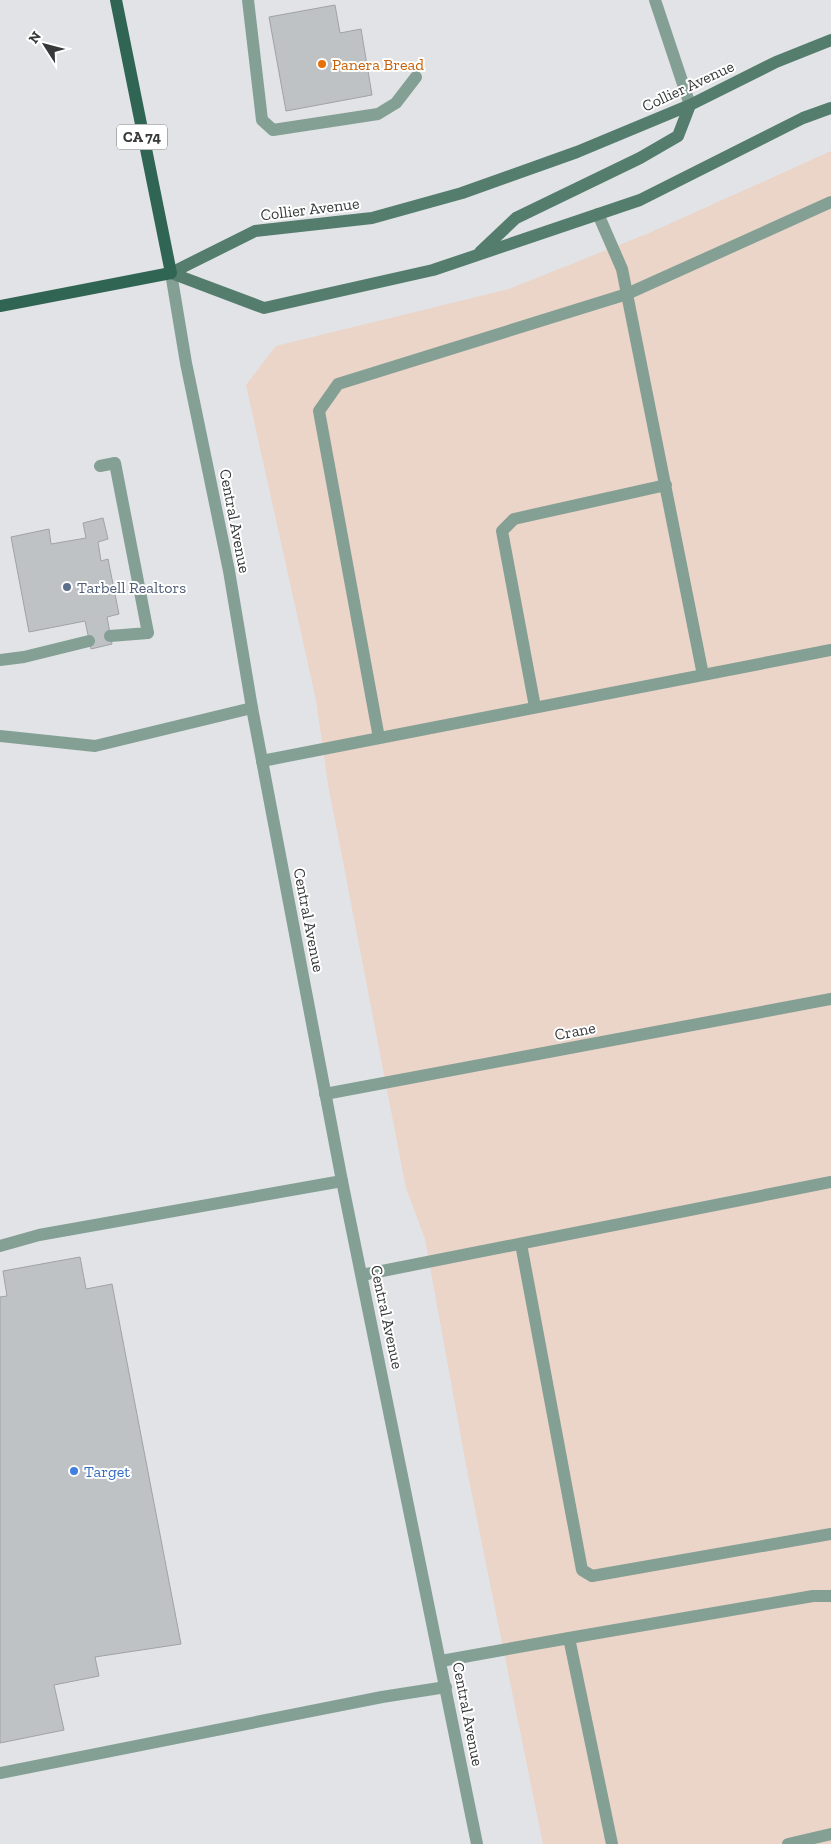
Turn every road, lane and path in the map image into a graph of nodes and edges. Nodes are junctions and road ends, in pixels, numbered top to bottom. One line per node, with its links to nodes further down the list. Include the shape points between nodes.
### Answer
1 (116, 0): 11 (main road, Central Avenue / CA 74)
2 (248, 0): 5 (street, via 262,120 273,130 378,114 396,103)
3 (655, 0): 6 (street)
4 (831, 40): 6 (main road, Collier Avenue, via 776,62)
5 (416, 77)
6 (690, 105): 10 (main road, via 678,136 516,218); 11 (main road, Collier Avenue, via 577,152 462,193 372,218 255,231)
7 (831, 108): 9 (main road, via 804,118 640,200)
8 (831, 202): 12 (street)
9 (598, 214): 10 (main road); 12 (street, via 622,269)
10 (476, 256): 11 (main road, via 434,270 264,308)
11 (171, 273): 13 (main road); 22 (street, Central Avenue)
12 (627, 294): 15 (street); 24 (street, via 338,384 319,411)
13 (0, 306)
14 (100, 466): 16 (street, via 115,463 148,633)
15 (666, 486): 20 (street); 21 (street, via 514,519 502,530)
16 (110, 636)
17 (88, 641): 19 (street)
18 (831, 650): 20 (street)
19 (0, 660)
20 (703, 674): 21 (street)
21 (535, 707): 24 (street)
22 (252, 708): 23 (street, via 95,746); 25 (street, Central Avenue)
23 (0, 736)
24 (379, 738): 25 (street)
25 (262, 761): 27 (street, Central Avenue)
26 (831, 999): 27 (street, Crane)
27 (326, 1094): 28 (street, Central Avenue)
28 (342, 1180): 31 (street, via 39,1235); 32 (street, Central Avenue)
29 (831, 1182): 30 (street)
30 (521, 1244): 32 (street); 33 (street, via 582,1570 592,1576)
31 (0, 1246)
32 (362, 1275): 36 (street, Central Avenue)
33 (831, 1534)
34 (831, 1596): 35 (street)
35 (569, 1638): 36 (street); 41 (street)
36 (441, 1661): 37 (street, Central Avenue)
37 (446, 1687): 38 (street); 40 (street, Central Avenue)
38 (0, 1773)
39 (831, 1834): 42 (street)
40 (477, 1844)
41 (612, 1844)
42 (788, 1844)

